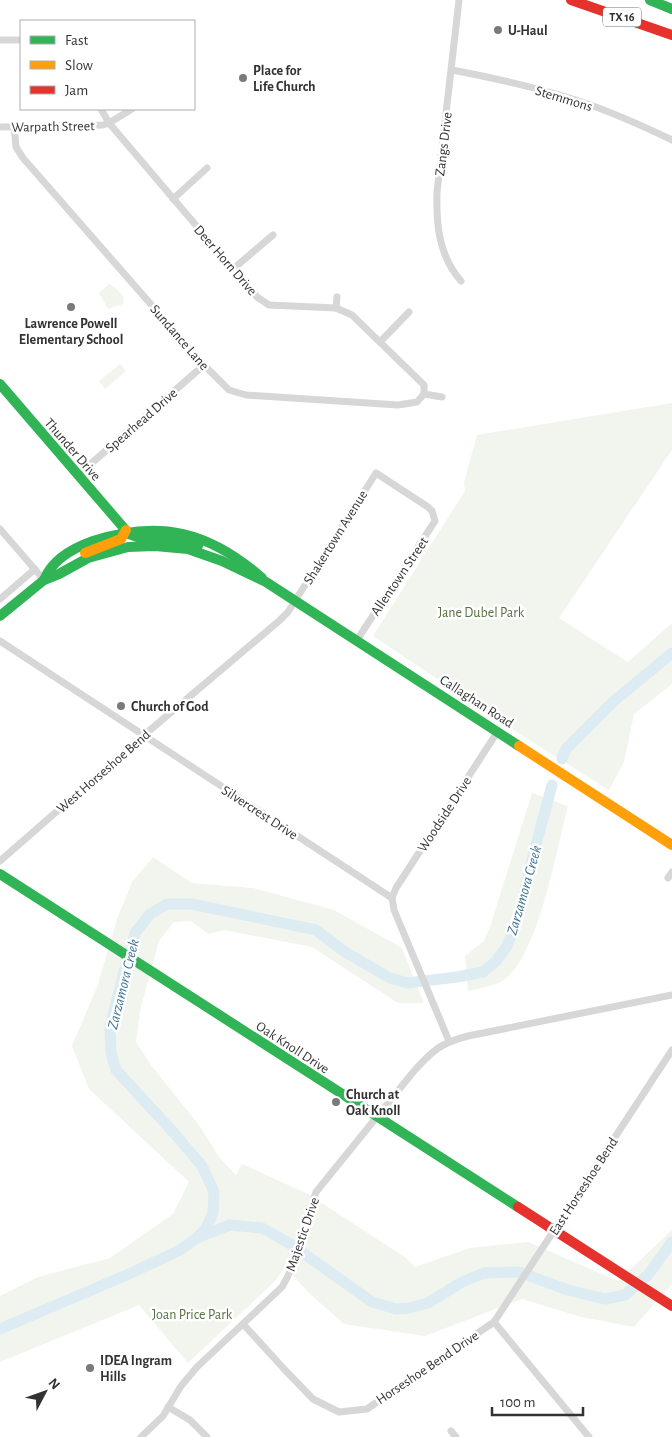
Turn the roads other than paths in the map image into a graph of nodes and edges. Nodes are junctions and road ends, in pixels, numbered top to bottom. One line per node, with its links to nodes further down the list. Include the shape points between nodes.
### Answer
1 (459, 0): 8 (street, Zangs Drive)
2 (571, 0): 5 (main road, TX 16)
3 (650, 0): 4 (main road)
4 (672, 8)
5 (672, 35)
6 (0, 40): 7 (street)
7 (20, 40)
8 (452, 70): 14 (street, Stemmons, via 574,100 630,120); 19 (street, Zangs Drive, via 436,217 443,251)
9 (102, 110): 11 (street, Deer Horn Drive)
10 (130, 110): 11 (street, Warpath Street)
11 (109, 123): 13 (street, Warpath Street); 16 (street, Deer Horn Drive)
12 (0, 126): 13 (street, Warpath Street)
13 (14, 126): 24 (street, Sundance Lane, via 16,147 23,158)
14 (672, 140)
15 (207, 168): 16 (street)
16 (174, 198): 18 (street, Deer Horn Drive)
17 (273, 235): 18 (street)
18 (233, 270): 21 (street, Deer Horn Drive, via 257,297 269,305)
19 (461, 282)
20 (337, 298): 21 (street)
21 (336, 308): 23 (street, Deer Horn Drive, via 356,318)
22 (409, 312): 23 (street)
23 (380, 342): 26 (street, Deer Horn Drive, via 424,385)
24 (204, 365): 26 (street, Sundance Lane, via 229,390 246,396 412,404); 28 (street, Spearhead Drive)
25 (0, 384): 28 (main road, Thunder Drive)
26 (424, 394): 27 (street)
27 (442, 397)
28 (78, 475): 29 (main road, Thunder Drive)
29 (108, 510): 32 (main road, Thunder Drive); 33 (main road, via 108,530)
30 (432, 511): 39 (street, Shakertown Avenue, via 376,473); 41 (street, Allentown Street, via 433,526)
31 (0, 529): 34 (street)
32 (126, 530): 33 (main road, Callaghan Road); 35 (main road, via 134,537 166,538 194,545 230,561); 36 (main road, via 121,540 75,558); 37 (main road, Callaghan Road, via 161,530 198,537 245,563)
33 (102, 537): 36 (main road, Callaghan Road, via 64,557 51,567)
34 (35, 569): 36 (street); 38 (street)
35 (248, 574): 36 (main road, Callaghan Road, via 194,551 144,546 105,552); 37 (main road, Callaghan Road)
36 (47, 578): 40 (main road, Callaghan Road)
37 (266, 582): 39 (main road, Callaghan Road)
38 (0, 599)
39 (295, 600): 41 (main road, Callaghan Road); 44 (street, West Horseshoe Bend, via 279,621)
40 (0, 616)
41 (357, 640): 43 (main road, Callaghan Road)
42 (0, 642): 44 (street, Silvercrest Drive)
43 (498, 731): 45 (main road, Callaghan Road); 48 (street, Woodside Drive)
44 (143, 736): 46 (street, West Horseshoe Bend); 48 (street, Silvercrest Drive)
45 (672, 845)
46 (0, 860)
47 (0, 874): 52 (main road, Oak Knoll Drive)
48 (392, 898): 50 (street, via 394,910)
49 (672, 995): 50 (street, Majestic Drive)
50 (449, 1041): 52 (street, Majestic Drive, via 422,1062)
51 (672, 1050): 53 (street, East Horseshoe Bend)
52 (377, 1118): 53 (main road, Oak Knoll Drive); 56 (street, Majestic Drive, via 314,1197 282,1287)
53 (553, 1231): 54 (main road, Oak Knoll Drive); 55 (street, East Horseshoe Bend)
54 (672, 1306)
55 (494, 1322): 56 (street, Horseshoe Bend Drive, via 367,1409 340,1412 313,1399); 60 (street)
56 (243, 1324): 57 (street, Majestic Drive, via 193,1371)
57 (168, 1407): 58 (street, Majestic Drive); 59 (street, via 190,1420)
58 (141, 1437)
59 (207, 1437)
60 (589, 1437)

